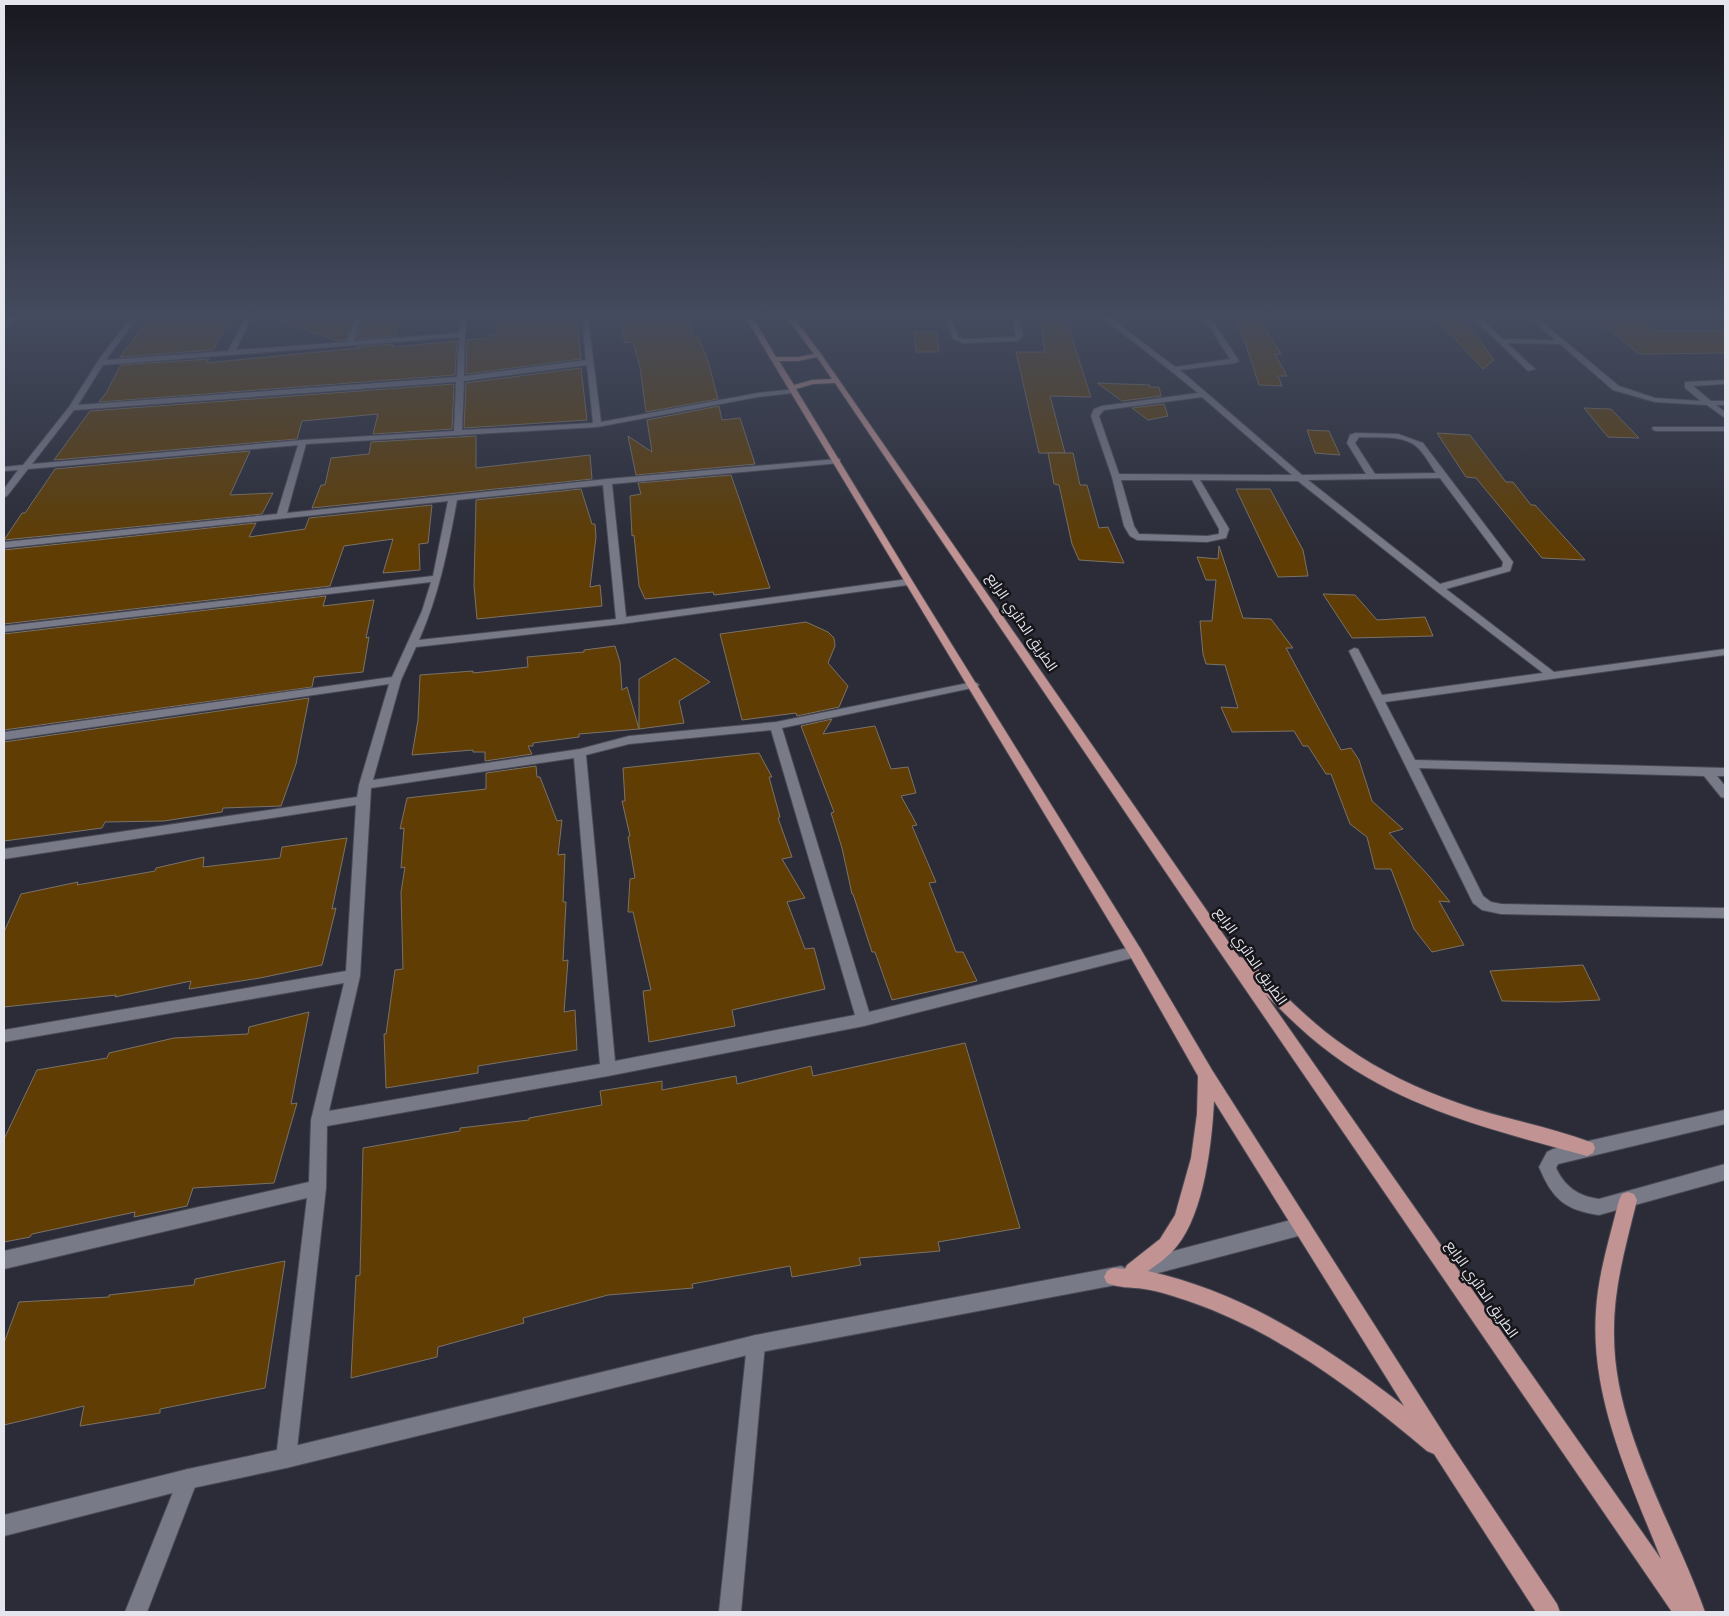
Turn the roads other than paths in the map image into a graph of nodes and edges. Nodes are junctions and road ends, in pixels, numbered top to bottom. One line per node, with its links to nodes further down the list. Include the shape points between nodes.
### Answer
1 (81, 393): 13 (street)
2 (268, 393): 13 (street)
3 (460, 393): 18 (street)
4 (594, 393): 15 (street)
5 (771, 393): 15 (street)
6 (794, 393): 20 (main road)
7 (846, 393): 56 (main road, الطريق الدائري الرابع)
8 (1630, 393): 11 (street, via 1658,400)
9 (1697, 393): 11 (street)
10 (1202, 395): 25 (street, via 1099,410 1095,416); 27 (street)
11 (1709, 403): 12 (street); 14 (street)
12 (1725, 403)
13 (72, 408): 21 (street)
14 (1725, 416)
15 (597, 425): 18 (street)
16 (1656, 429): 17 (street)
17 (1725, 429)
18 (458, 434): 19 (street)
19 (303, 442): 21 (street); 31 (street)
20 (837, 461): 28 (street); 34 (main road)
21 (26, 467): 22 (street); 29 (street)
22 (4, 469)
23 (1442, 475): 24 (street); 24 (street, via 1420,444 1410,439 1355,436 1351,443); 35 (street, via 1509,566)
24 (1371, 476): 27 (street)
25 (1116, 477): 26 (street); 26 (street, via 1131,531 1137,537 1219,538 1223,536 1224,529)
26 (1195, 478): 27 (street)
27 (1300, 478): 35 (street)
28 (607, 482): 30 (street); 36 (street)
29 (4, 494)
30 (453, 499): 31 (street); 33 (street)
31 (281, 517): 32 (street)
32 (4, 545)
33 (437, 578): 37 (street); 38 (street)
34 (908, 582): 36 (street); 43 (main road)
35 (1438, 588): 41 (street)
36 (621, 621): 38 (street)
37 (4, 629)
38 (412, 644): 42 (street)
39 (1354, 651): 44 (street)
40 (1725, 652): 41 (street)
41 (1553, 676): 44 (street)
42 (396, 680): 46 (street); 51 (street)
43 (972, 685): 45 (street); 57 (main road)
44 (1379, 699): 48 (street)
45 (776, 726): 47 (street, via 629,740); 59 (street)
46 (4, 736)
47 (580, 754): 51 (street); 61 (street)
48 (1412, 764): 49 (street); 55 (street, via 1478,898 1488,906 1501,909)
49 (1707, 771): 50 (street); 52 (street)
50 (1725, 772)
51 (365, 785): 53 (street)
52 (1725, 794)
53 (363, 800): 54 (street); 58 (street)
54 (4, 854)
55 (1725, 913)
56 (1220, 940): 65 (main road, via 1307,1025 1340,1052 1404,1091 1445,1108); 81 (main road, الطريق الدائري الرابع)
57 (1135, 952): 59 (street); 62 (main road)
58 (353, 976): 60 (street); 64 (street)
59 (864, 1020): 61 (street)
60 (4, 1036)
61 (608, 1069): 64 (street)
62 (1206, 1075): 69 (main road); 71 (main road, via 1206,1108 1188,1207 1174,1238)
63 (1725, 1117): 65 (street)
64 (319, 1120): 67 (street)
65 (1587, 1148): 68 (street, via 1553,1157 1547,1167 1563,1195 1583,1206 1599,1207)
66 (1725, 1172): 68 (street)
67 (317, 1188): 70 (street); 75 (street)
68 (1628, 1200): 82 (main road, via 1604,1313 1612,1396 1625,1444)
69 (1302, 1226): 71 (street); 74 (main road)
70 (4, 1260)
71 (1133, 1271): 72 (street)
72 (1114, 1277): 73 (street); 74 (main road, via 1150,1280 1208,1299 1266,1326 1325,1360 1384,1402)
73 (756, 1344): 75 (street); 79 (street)
74 (1444, 1452): 80 (main road)
75 (286, 1458): 76 (street)
76 (188, 1479): 77 (street); 78 (street)
77 (4, 1526)
78 (136, 1612)
79 (730, 1612)
80 (1550, 1612)
81 (1685, 1612)
82 (1694, 1612)

